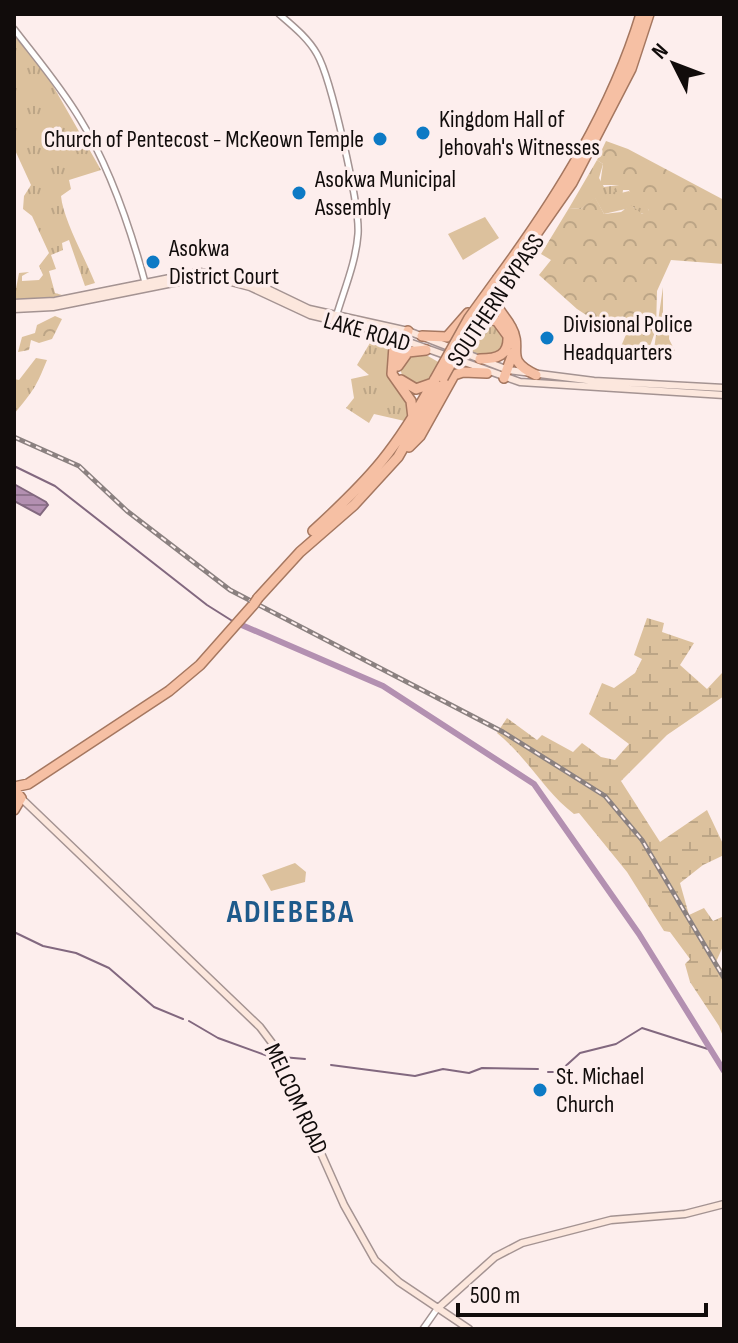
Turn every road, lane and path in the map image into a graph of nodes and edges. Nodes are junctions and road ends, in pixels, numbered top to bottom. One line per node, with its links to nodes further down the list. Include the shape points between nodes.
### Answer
1 (279, 14): 9 (street, via 319,58 356,208 354,261)
2 (641, 14): 5 (highway, SOUTHERN BYPASS, via 566,180)
3 (649, 14): 7 (highway, SOUTHERN BYPASS, via 631,70 572,183)
4 (14, 29): 6 (street, via 49,72 97,150)
5 (508, 265): 13 (highway, via 451,335); 21 (highway, SOUTHERN BYPASS, bridge, via 469,318)
6 (145, 285): 8 (main road, LAKE ROAD); 9 (main road, LAKE ROAD, via 218,273 253,282)
7 (497, 291): 10 (highway, SOUTHERN BYPASS); 15 (highway, via 496,307 513,331)
8 (14, 306)
9 (336, 318): 11 (main road, LAKE ROAD); 12 (main road, LAKE ROAD)
10 (472, 327): 17 (highway, via 488,319 497,321 508,336 507,349 499,357); 21 (highway, SOUTHERN BYPASS, bridge)
11 (378, 331): 12 (main road, LAKE ROAD); 16 (highway, via 392,343)
12 (406, 336): 13 (main road, LAKE ROAD); 14 (main road, LAKE ROAD); 16 (highway)
13 (422, 336): 17 (main road, LAKE ROAD)
14 (426, 350): 18 (main road, LAKE ROAD); 21 (highway, via 404,355 398,374 412,388)
15 (513, 353): 19 (highway); 20 (highway)
16 (395, 357): 24 (highway, via 392,374 411,401)
17 (480, 359): 19 (main road, LAKE ROAD)
18 (487, 373): 19 (main road, LAKE ROAD); 25 (highway, via 454,375 420,436)
19 (506, 374): 20 (main road, LAKE ROAD); 23 (main road, LAKE ROAD, via 545,386)
20 (536, 375): 22 (main road, LAKE ROAD)
21 (437, 380): 24 (highway, SOUTHERN BYPASS); 25 (highway, SOUTHERN BYPASS)
22 (724, 388)
23 (724, 395)
24 (413, 422): 26 (highway, SOUTHERN BYPASS, via 377,471)
25 (398, 457): 26 (highway, SOUTHERN BYPASS, via 370,490)
26 (297, 551): 27 (highway, SOUTHERN BYPASS, via 197,668)
27 (17, 792): 28 (highway, SOUTHERN BYPASS); 29 (main road, MELCOM ROAD)
28 (14, 810): 29 (main road)
29 (34, 812): 31 (main road, MELCOM ROAD, via 266,1034 364,1244 382,1268)
30 (724, 1204): 31 (main road, via 672,1216 611,1220 522,1243 495,1257)
31 (437, 1309): 32 (street); 33 (main road, MELCOM ROAD)
32 (423, 1329)
33 (469, 1329)

